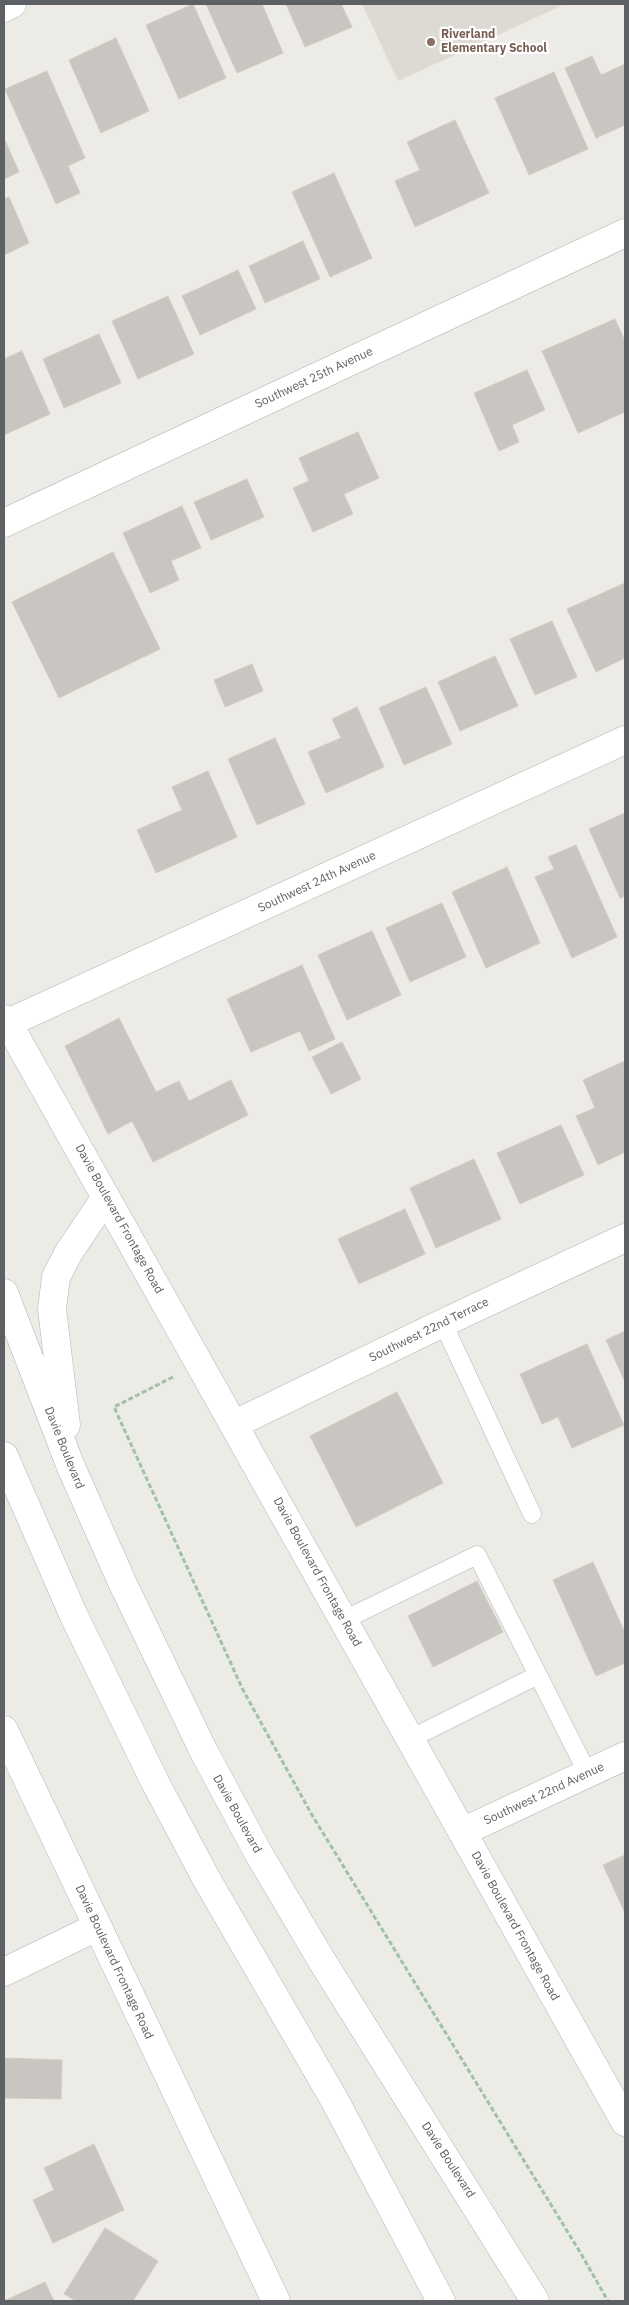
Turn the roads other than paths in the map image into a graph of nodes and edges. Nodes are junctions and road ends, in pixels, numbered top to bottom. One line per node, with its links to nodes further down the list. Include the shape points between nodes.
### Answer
1 (12, 4): 2 (street)
2 (4, 8)
3 (625, 233): 4 (street, Southwest 25th Avenue)
4 (4, 522)
5 (625, 740): 6 (street, Southwest 24th Avenue)
6 (6, 1021): 7 (street, Davie Boulevard Frontage Road)
7 (106, 1197): 11 (street, Davie Boulevard Frontage Road); 13 (street, via 61,1266 54,1291 54,1330)
8 (625, 1238): 10 (street, Southwest 22nd Terrace)
9 (4, 1293): 13 (street, Davie Boulevard)
10 (443, 1323): 11 (street, Southwest 22nd Terrace); 14 (lane)
11 (235, 1424): 15 (street, Davie Boulevard Frontage Road)
12 (4, 1456): 26 (street, via 74,1616 155,1782 207,1880 334,2099)
13 (71, 1466): 27 (street, Davie Boulevard, via 122,1582 204,1752 256,1848 322,1961)
14 (532, 1514)
15 (344, 1620): 16 (lane, via 478,1555); 18 (street, Davie Boulevard Frontage Road)
16 (538, 1675): 18 (lane); 20 (lane)
17 (4, 1730): 22 (street, Davie Boulevard Frontage Road)
18 (410, 1738): 21 (street, Davie Boulevard Frontage Road)
19 (625, 1756): 20 (street, Southwest 22nd Avenue)
20 (588, 1774): 21 (street, Southwest 22nd Avenue)
21 (462, 1832): 24 (street, Davie Boulevard Frontage Road)
22 (97, 1927): 23 (street); 25 (street, Davie Boulevard Frontage Road)
23 (4, 1972)
24 (625, 2122)
25 (276, 2301)
26 (441, 2301)
27 (535, 2301)

